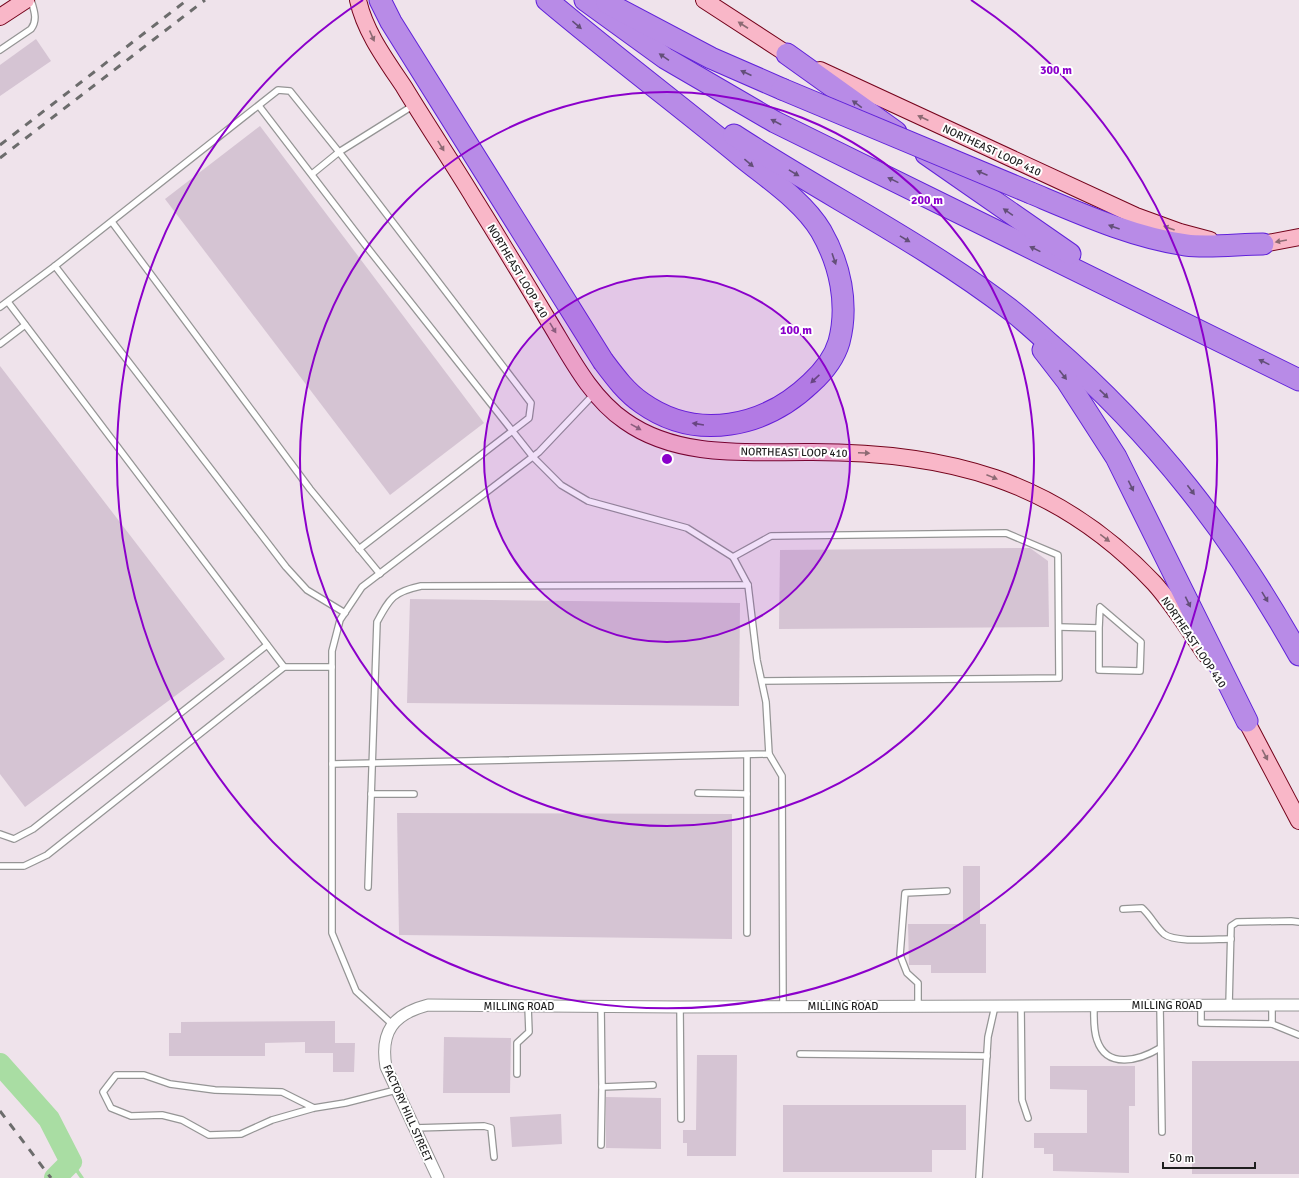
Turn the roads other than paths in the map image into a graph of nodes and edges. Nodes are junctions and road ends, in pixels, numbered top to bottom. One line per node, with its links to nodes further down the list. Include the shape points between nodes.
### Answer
1 (26, 0): 9 (main road)
2 (31, 0): 10 (lane, via 35,24)
3 (358, 0): 13 (main road, NORTHEAST LOOP 410, one-way to 13, via 375,43)
4 (380, 0): 12 (highway, one-way to 4, via 801,206 820,230 832,253 841,280 844,313 839,343 826,369 785,403 752,420 712,426 685,422 663,415 642,404 621,385 603,361 391,22)
5 (547, 0): 12 (highway, one-way to 12)
6 (585, 0): 21 (highway, one-way to 6, via 775,122 665,58)
7 (601, 0): 19 (highway, one-way to 7, bridge, via 1188,246 1116,228 711,58)
8 (704, 0): 11 (main road, NORTHEAST LOOP 410, one-way to 8)
9 (0, 17)
10 (0, 50)
11 (787, 54): 19 (main road, NORTHEAST LOOP 410, one-way to 11, via 1207,240 1136,216); 21 (highway, one-way to 11, via 971,186)
12 (665, 93): 24 (highway, one-way to 24, via 936,258)
13 (415, 105): 15 (lane); 28 (main road, NORTHEAST LOOP 410, one-way to 28, via 578,369)
14 (259, 106): 15 (lane, via 278,90 290,91); 16 (lane); 17 (lane)
15 (339, 152): 16 (lane); 29 (lane, via 531,403 529,418)
16 (312, 174): 29 (lane)
17 (112, 222): 20 (lane); 31 (lane, via 310,489)
18 (1299, 237): 19 (main road, NORTHEAST LOOP 410, one-way to 19)
19 (1262, 244)
20 (55, 266): 22 (lane); 35 (lane, via 286,567 307,590)
21 (1133, 297): 27 (highway, one-way to 21)
22 (8, 302): 23 (lane); 25 (lane)
23 (0, 307)
24 (1013, 312): 39 (highway, one-way to 39, via 1077,367 1133,422 1180,475 1240,556); 43 (highway, one-way to 43, via 1067,381 1116,457)
25 (25, 325): 26 (lane); 38 (lane)
26 (0, 344)
27 (1299, 380)
28 (596, 392): 30 (lane); 43 (main road, NORTHEAST LOOP 410, one-way to 43, via 603,402 626,422 652,436 681,445 715,451 894,455 942,462 986,474 1035,494 1075,515 1113,543 1156,585 1189,629)
29 (512, 431): 30 (lane); 31 (lane)
30 (533, 457): 32 (lane, via 561,485 588,501 687,528); 33 (lane)
31 (359, 549): 33 (lane)
32 (733, 557): 34 (lane); 36 (lane, via 771,536 1006,533 1058,555)
33 (380, 574): 35 (lane, via 362,587)
34 (748, 585): 42 (lane); 46 (lane, via 421,586 403,590 388,601 376,622)
35 (345, 613): 41 (lane, via 340,620 332,651)
36 (1059, 628): 37 (lane); 42 (lane, via 1059,678)
37 (1099, 628): 37 (lane, via 1100,670 1140,671 1141,642 1100,607)
38 (267, 645): 40 (lane); 53 (lane, via 33,829 14,839)
39 (1299, 655)
40 (284, 667): 41 (lane); 54 (lane, via 47,855 24,866)
41 (332, 667): 47 (lane)
42 (762, 681): 44 (lane)
43 (1247, 721): 52 (main road, NORTHEAST LOOP 410, one-way to 52)
44 (769, 754): 45 (lane); 67 (lane, via 782,776)
45 (746, 755): 46 (lane); 51 (lane)
46 (372, 763): 47 (lane); 49 (lane)
47 (332, 764): 74 (lane, via 332,933 356,991)
48 (698, 793): 51 (lane)
49 (371, 794): 50 (lane); 55 (lane)
50 (414, 794)
51 (747, 794): 59 (lane)
52 (1299, 821)
53 (0, 834)
54 (0, 866)
55 (368, 887)
56 (947, 891): 68 (lane, via 905,893 900,955 907,973 918,983)
57 (1124, 909): 60 (lane, via 1142,908 1151,916 1156,927 1166,935 1181,938)
58 (1299, 922): 60 (lane, via 1238,922 1231,926)
59 (747, 933)
60 (1231, 939): 62 (lane)
61 (1201, 1005): 62 (street, MILLING ROAD); 72 (street, MILLING ROAD); 75 (lane, via 1201,1023)
62 (1229, 1005): 63 (street, MILLING ROAD)
63 (1272, 1005): 64 (street, MILLING ROAD); 75 (lane)
64 (1299, 1005)
65 (528, 1006): 66 (street, MILLING ROAD); 74 (street, MILLING ROAD, via 428,1005 402,1014); 80 (lane, via 528,1032 517,1043)
66 (601, 1006): 73 (street, MILLING ROAD); 82 (lane)
67 (783, 1006): 68 (street, MILLING ROAD); 73 (street, MILLING ROAD)
68 (918, 1006): 69 (street, MILLING ROAD)
69 (995, 1006): 70 (street, MILLING ROAD); 79 (lane, via 988,1037)
70 (1020, 1006): 71 (street, MILLING ROAD); 85 (lane, via 1022,1100)
71 (1094, 1006): 72 (street, MILLING ROAD); 77 (lane, via 1096,1038 1110,1055 1125,1060 1136,1059)
72 (1160, 1006): 77 (lane)
73 (680, 1007): 86 (lane)
74 (392, 1024): 83 (street, FACTORY HILL STREET, via 383,1053)
75 (1272, 1024): 76 (lane)
76 (1299, 1035)
77 (1160, 1048): 88 (lane)
78 (800, 1054): 79 (lane)
79 (987, 1056): 92 (lane)
80 (517, 1074)
81 (653, 1085): 82 (lane)
82 (602, 1087): 89 (lane)
83 (396, 1090): 84 (lane); 87 (street, FACTORY HILL STREET)
84 (314, 1108): 84 (lane, via 272,1120 241,1134 209,1135 182,1120 162,1115 131,1116 111,1108 103,1092 116,1075 144,1075 170,1084 215,1090 282,1092)
85 (1028, 1118)
86 (681, 1119)
87 (414, 1128): 90 (lane, via 491,1128); 91 (street, FACTORY HILL STREET)
88 (1162, 1132)
89 (601, 1145)
90 (494, 1158)
91 (438, 1178)
92 (979, 1178)

